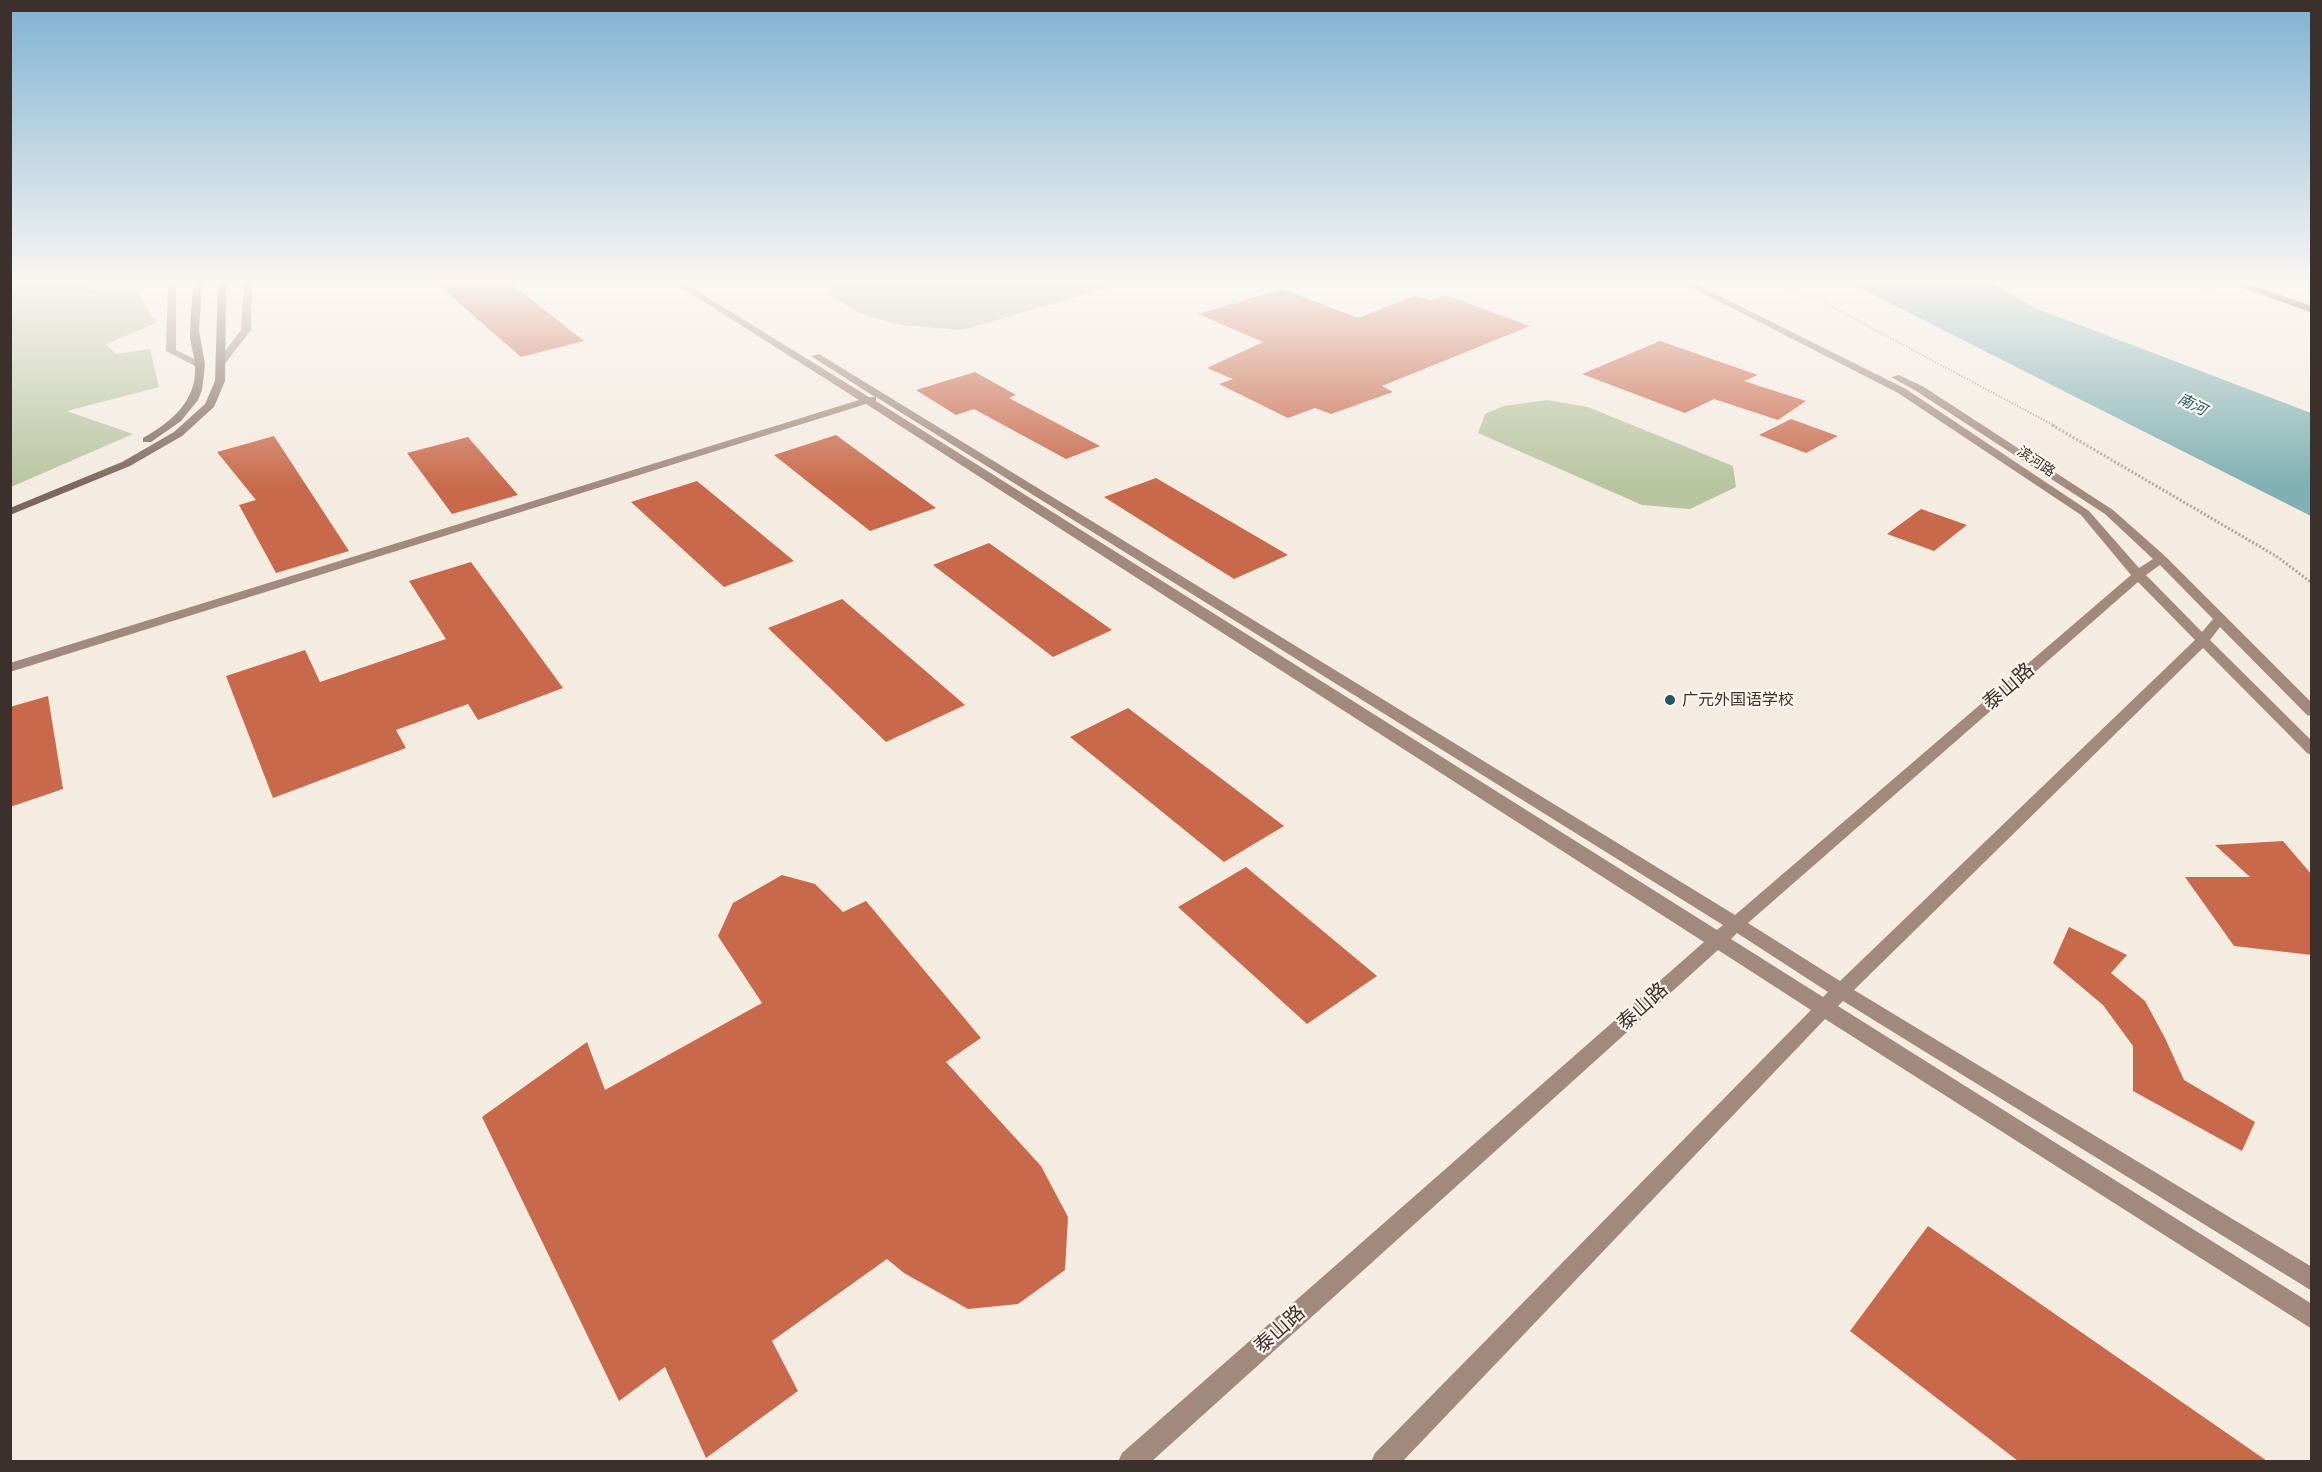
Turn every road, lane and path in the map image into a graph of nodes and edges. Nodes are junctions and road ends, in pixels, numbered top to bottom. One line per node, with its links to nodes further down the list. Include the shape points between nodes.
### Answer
1 (171, 350): 11 (street)
2 (197, 350): 11 (main road)
3 (221, 350): 10 (main road)
4 (231, 350): 10 (street)
5 (792, 350): 12 (street)
6 (800, 350): 12 (street)
7 (1820, 350): 16 (street, 滨河路, via 1902,391 2085,513)
8 (1841, 350): 15 (street, 滨河路, via 1920,389 2109,512)
9 (1913, 350): 17 (path, via 2025,409 2276,556)
10 (221, 363): 14 (main road, via 220,381 210,405 178,434 126,464)
11 (200, 365): 13 (main road, via 200,385 190,407 160,433 111,461)
12 (874, 398): 20 (street); 23 (street); 24 (street)
13 (10, 502)
14 (10, 512)
15 (2161, 559): 16 (street, 泰山路); 18 (street, 滨河路)
16 (2138, 575): 19 (street, 滨河路); 23 (street, 泰山路)
17 (2312, 583)
18 (2219, 620): 19 (street); 21 (street, 滨河路)
19 (2202, 641): 22 (street, 滨河路); 25 (street)
20 (10, 668)
21 (2312, 712)
22 (2312, 750)
23 (1736, 924): 24 (street, 泰山路); 25 (street)
24 (1717, 941): 26 (street); 29 (street, 泰山路)
25 (1841, 992): 26 (street); 27 (street)
26 (1824, 1010): 28 (street); 30 (street)
27 (2312, 1280)
28 (2312, 1318)
29 (1131, 1461)
30 (1384, 1461)

